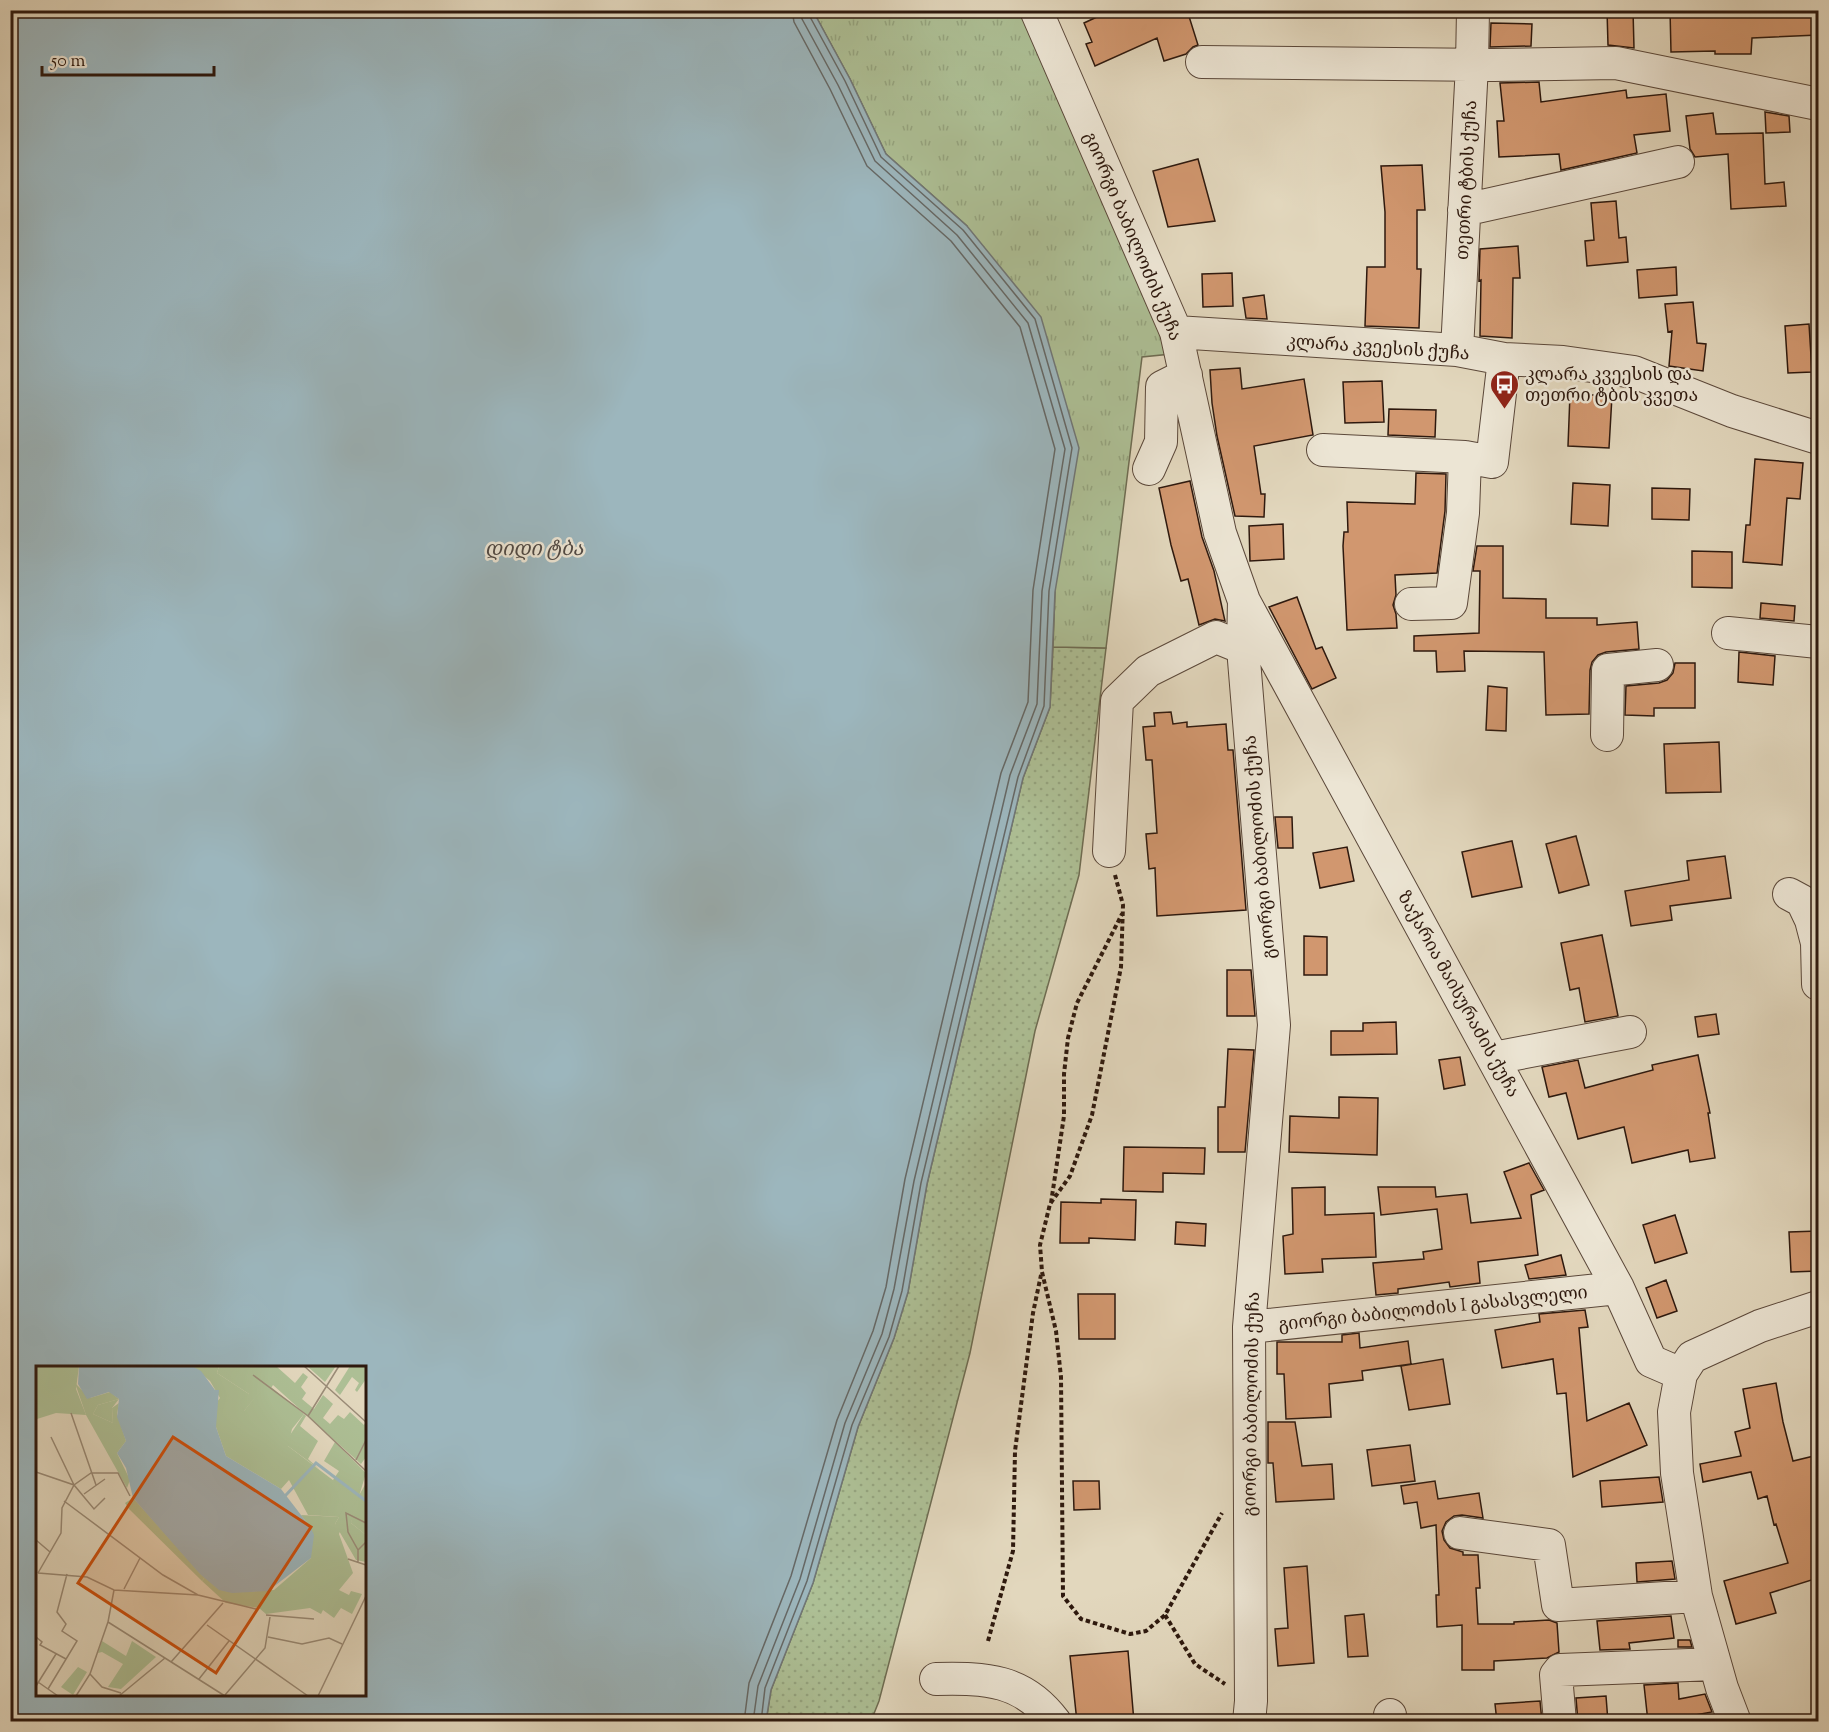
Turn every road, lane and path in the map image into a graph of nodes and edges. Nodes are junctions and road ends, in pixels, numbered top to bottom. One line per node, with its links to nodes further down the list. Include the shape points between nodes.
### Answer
1 (1473, 10): 4 (street, თეთრი ტბის ქუჩა)
2 (1038, 11): 8 (street, გიორგი ბაბილოძის ქუჩა)
3 (1202, 62): 4 (street)
4 (1472, 65): 5 (street, via 1616,63); 7 (street, თეთრი ტბის ქუჩა)
5 (1818, 104)
6 (1678, 162): 7 (street)
7 (1464, 210): 9 (street, თეთრი ტბის ქუჩა)
8 (1176, 332): 9 (street, კლარა კვეესის ქუჩა); 11 (street, გიორგი ბაბილოძის ქუჩა)
9 (1457, 350): 10 (street, კლარა კვეესის ქუჩა)
10 (1504, 359): 12 (street, კლარა კვეესის ქუჩა, via 1634,372 1732,411); 14 (street, via 1492,462)
11 (1186, 375): 15 (street, via 1162,387 1161,442); 16 (street, გიორგი ბაბილოძის ქუჩა, via 1220,533)
12 (1818, 438)
13 (1323, 450): 14 (street)
14 (1465, 457): 17 (street, via 1463,513 1451,603)
15 (1149, 469)
16 (1244, 601): 20 (street, გიორგი ბაბილოძის ქუჩა); 28 (street, ზაქარია მაისურაძის ქუჩა)
17 (1411, 604)
18 (1728, 633): 19 (street)
19 (1818, 642)
20 (1243, 648): 23 (street, via 1216,637 1148,671 1117,701); 33 (street, გიორგი ბაბილოძის ქუჩა, via 1274,1025)
21 (1657, 665): 22 (street, via 1608,670)
22 (1607, 735)
23 (1109, 851): 25 (path)
24 (1789, 894): 26 (street, via 1802,901 1811,920 1817,943)
25 (1122, 914): 29 (path, via 1120,967 1092,1115 1070,1176); 29 (path, via 1077,1003 1068,1038 1065,1116)
26 (1818, 975)
27 (1630, 1032): 28 (street)
28 (1494, 1058): 31 (street, ზაქარია მაისურაძის ქუჩა)
29 (1050, 1204): 30 (path, via 1040,1245)
30 (1042, 1272): 38 (path, via 1056,1331 1061,1377 1064,1596 1081,1619 1130,1634 1146,1631); 39 (path, via 1015,1451 1013,1551)
31 (1618, 1288): 33 (street, გიორგი ბაბილოძის I გასასვლელი); 34 (street, ზაქარია მაისურაძის ქუჩა, via 1651,1361)
32 (1818, 1307): 34 (street, via 1760,1326 1692,1357)
33 (1249, 1327): 42 (street, გიორგი ბაბილოძის ქუჩა)
34 (1681, 1374): 37 (street, via 1674,1412 1677,1473)
35 (1226, 1504): 38 (path)
36 (1460, 1533): 37 (street, via 1549,1545 1558,1605)
37 (1696, 1596): 40 (street)
38 (1165, 1615): 42 (path, via 1195,1664)
39 (988, 1641)
40 (1715, 1664): 44 (street, via 1560,1670 1556,1675); 45 (street)
41 (936, 1678): 43 (street, via 1010,1684 1043,1706)
42 (1250, 1711)
43 (1056, 1722)
44 (1560, 1722)
45 (1735, 1722)

